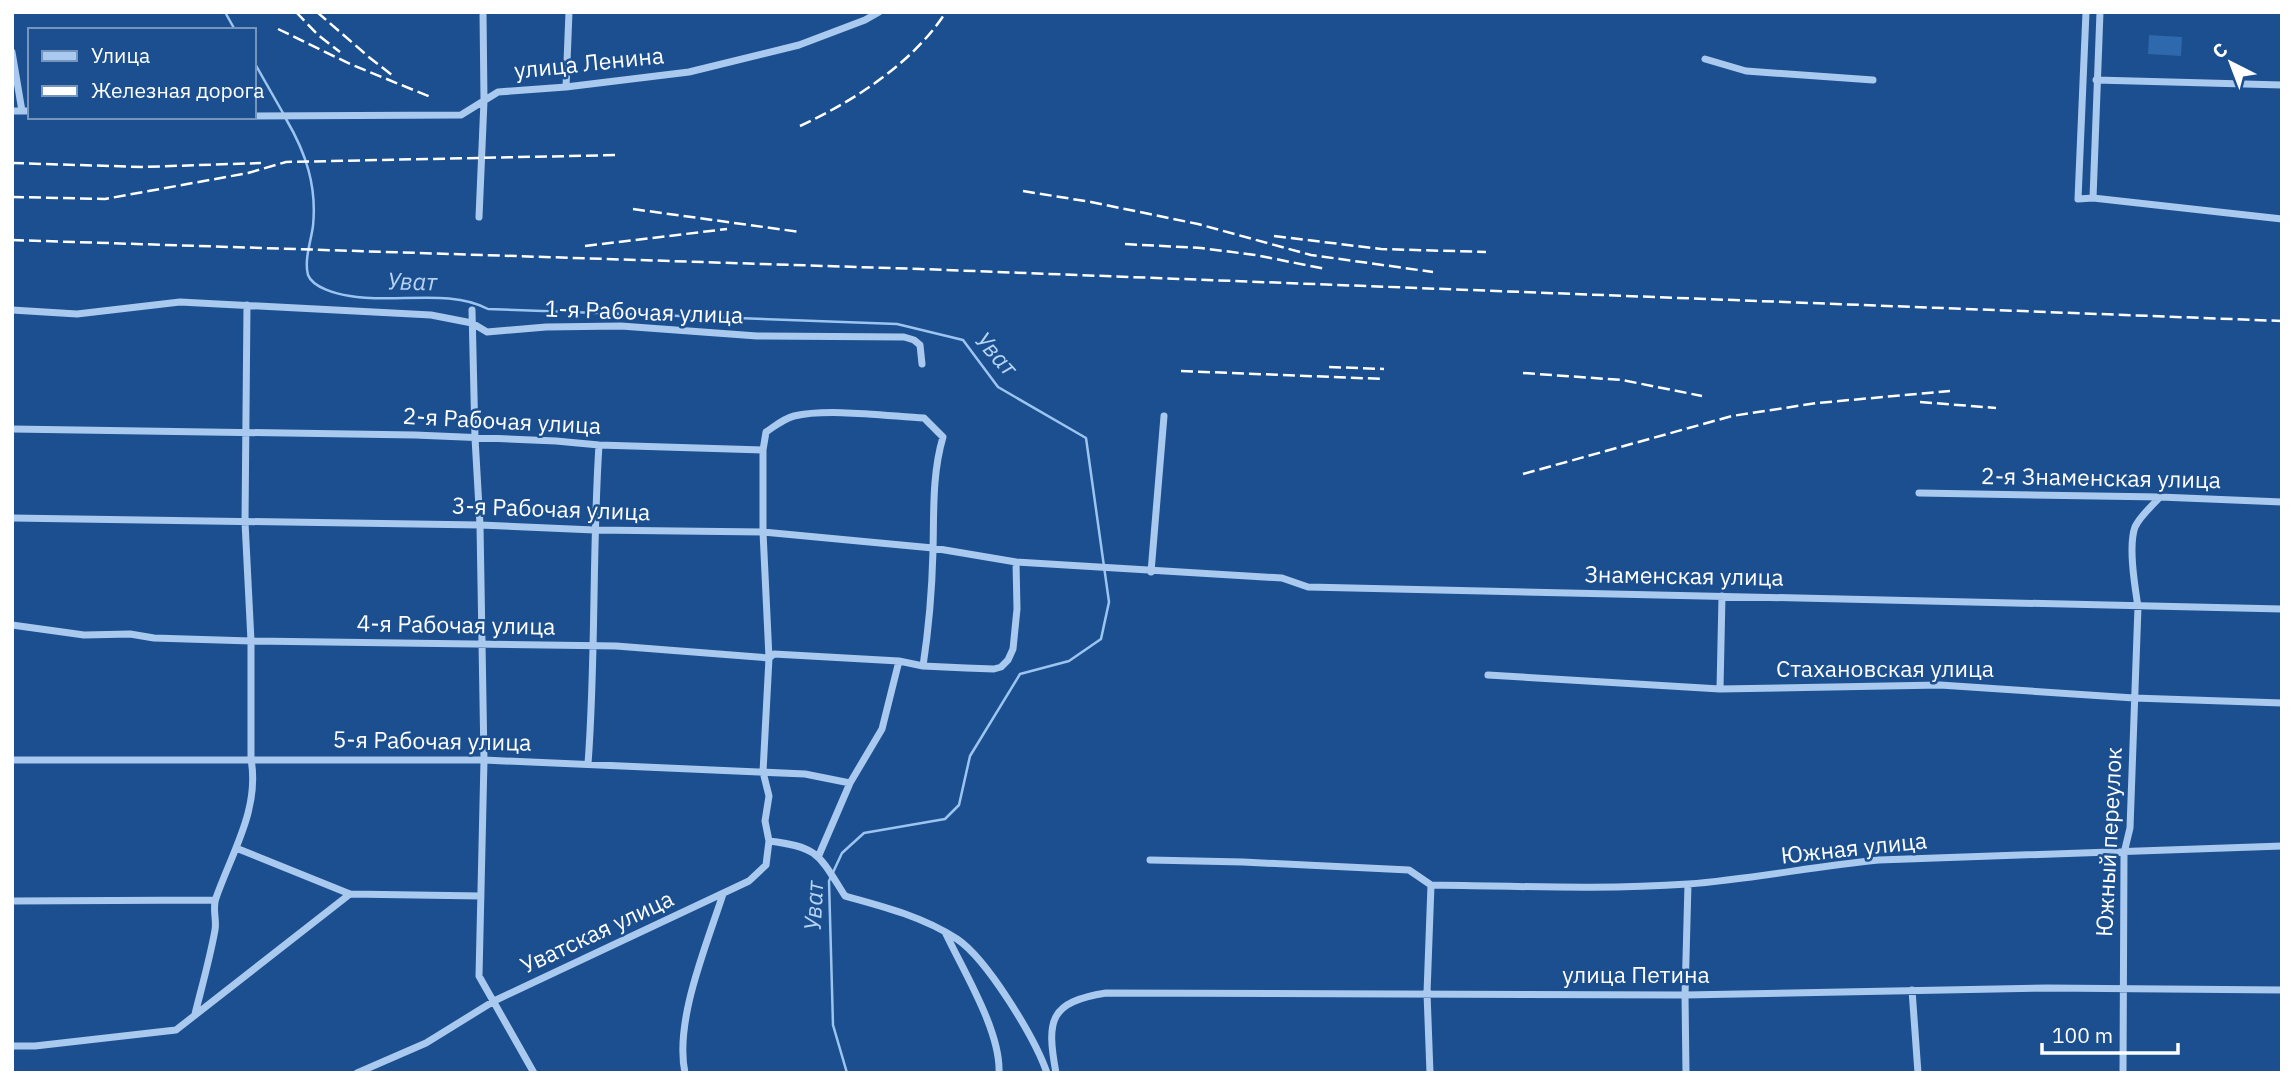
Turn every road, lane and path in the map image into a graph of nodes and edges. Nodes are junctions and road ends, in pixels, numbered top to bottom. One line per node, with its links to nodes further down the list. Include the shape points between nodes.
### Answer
1 (483, 12): 12 (street)
2 (569, 12): 11 (street)
3 (879, 12): 11 (street, улица Ленина, via 799,45 689,72)
4 (2086, 12): 16 (street, via 2078,199)
5 (2100, 12): 9 (street)
6 (12, 52): 14 (street)
7 (1705, 59): 8 (street, via 1746,71)
8 (1873, 80)
9 (2096, 80): 10 (street); 16 (street)
10 (2282, 85)
11 (566, 87): 12 (street, улица Ленина, via 498,92)
12 (484, 102): 15 (street, улица Ленина, via 461,115); 17 (street)
13 (12, 111): 14 (street)
14 (26, 111)
15 (256, 116)
16 (2093, 198): 18 (street)
17 (479, 217)
18 (2282, 219)
19 (247, 305): 20 (street, 1-я Рабочая улица, via 180,302 77,314); 22 (street, 1-я Рабочая улица, via 431,315); 26 (street)
20 (12, 310)
21 (472, 310): 22 (street)
22 (472, 323): 23 (street, 1-я Рабочая улица, via 487,332 621,326 757,336 904,337 920,345); 27 (street)
23 (922, 364)
24 (1164, 416): 41 (street)
25 (12, 429): 26 (street, 2-я Рабочая улица)
26 (246, 432): 27 (street, 2-я Рабочая улица); 34 (street)
27 (475, 438): 28 (street, 2-я Рабочая улица); 35 (street)
28 (599, 445): 29 (street, 2-я Рабочая улица); 36 (street)
29 (763, 450): 37 (street, Уватская улица); 38 (street, via 766,432 781,421 815,413 924,418 943,437 932,514)
30 (1919, 493): 31 (street, 2-я Знаменская улица)
31 (2160, 497): 32 (street, 2-я Знаменская улица); 43 (street, Южный переулок, via 2134,529)
32 (2282, 502)
33 (12, 518): 34 (street, 3-я Рабочая улица)
34 (245, 522): 35 (street, 3-я Рабочая улица); 46 (street)
35 (480, 525): 36 (street, 3-я Рабочая улица); 47 (street)
36 (594, 530): 37 (street, 3-я Рабочая улица); 48 (street)
37 (763, 531): 38 (street, 3-я Рабочая улица); 49 (street, Уватская улица)
38 (933, 548): 39 (street, 3-я Рабочая улица); 51 (street)
39 (1016, 562): 40 (street, 3-я Рабочая улица); 51 (street, 4-я Рабочая улица, via 1017,609 1008,660 994,669)
40 (1087, 566): 41 (street, Знаменская улица)
41 (1151, 572): 42 (street, Знаменская улица, via 1282,578 1308,587)
42 (1721, 596): 43 (street, Знаменская улица); 53 (street)
43 (2138, 607): 44 (street, Знаменская улица); 54 (street, Южный переулок)
44 (2282, 609)
45 (12, 625): 46 (street, 4-я Рабочая улица, via 84,635)
46 (251, 641): 47 (street, 4-я Рабочая улица); 56 (street)
47 (481, 644): 48 (street, 4-я Рабочая улица); 58 (street)
48 (593, 646): 49 (street, 4-я Рабочая улица); 59 (street)
49 (769, 658): 50 (street, 4-я Рабочая улица, via 775,654); 60 (street, Уватская улица)
50 (898, 661): 51 (street, 4-я Рабочая улица); 61 (street, via 882,729)
51 (923, 666)
52 (1488, 676): 53 (street, Стахановская улица)
53 (1720, 689): 54 (street, Стахановская улица, via 1940,685)
54 (2134, 698): 55 (street, Стахановская улица); 65 (street, Южный переулок, via 2130,828)
55 (2282, 703)
56 (251, 759): 57 (street, 5-я Рабочая улица); 58 (street, 5-я Рабочая улица); 64 (street, via 250,808)
57 (12, 760)
58 (484, 760): 59 (street, 5-я Рабочая улица); 72 (street)
59 (588, 764): 60 (street, 5-я Рабочая улица)
60 (763, 772): 61 (street, 5-я Рабочая улица); 62 (street, Уватская улица, via 769,796 765,821)
61 (850, 783): 66 (street)
62 (769, 841): 66 (street, via 799,845); 71 (street, Уватская улица, via 766,864 749,881)
63 (2282, 846): 65 (street, Южная улица)
64 (236, 848): 70 (street); 73 (street)
65 (2124, 853): 68 (street, Южная улица, via 1880,860); 76 (street, Южный переулок)
66 (819, 855): 75 (street, via 845,896 918,919)
67 (1150, 860): 69 (street, via 1409,870)
68 (1688, 884): 69 (street, Южная улица); 80 (street)
69 (1431, 886): 79 (street)
70 (350, 894): 72 (street); 82 (street)
71 (723, 894): 81 (street, Уватская улица); 86 (street, via 686,1018 681,1043)
72 (481, 895): 81 (street, via 480,976)
73 (214, 900): 74 (street); 82 (street, via 216,927)
74 (12, 901)
75 (946, 933): 87 (street, via 989,1026 1000,1059); 88 (street, via 958,939 983,967 1018,1014)
76 (2123, 989): 77 (street, улица Петина); 78 (street, улица Петина); 93 (street, Южный переулок)
77 (1912, 990): 80 (street, улица Петина); 92 (street)
78 (2282, 990)
79 (1427, 993): 80 (street, улица Петина); 89 (street, улица Петина, via 1086,996 1072,1000 1055,1014 1052,1054); 90 (street)
80 (1685, 995): 91 (street)
81 (494, 1001): 84 (street, Уватская улица, via 426,1043); 85 (street)
82 (195, 1014): 83 (street, via 176,1030)
83 (12, 1046)
84 (357, 1073)
85 (534, 1073)
86 (685, 1073)
87 (999, 1073)
88 (1047, 1073)
89 (1056, 1073)
90 (1430, 1073)
91 (1686, 1073)
92 (1918, 1073)
93 (2123, 1073)

